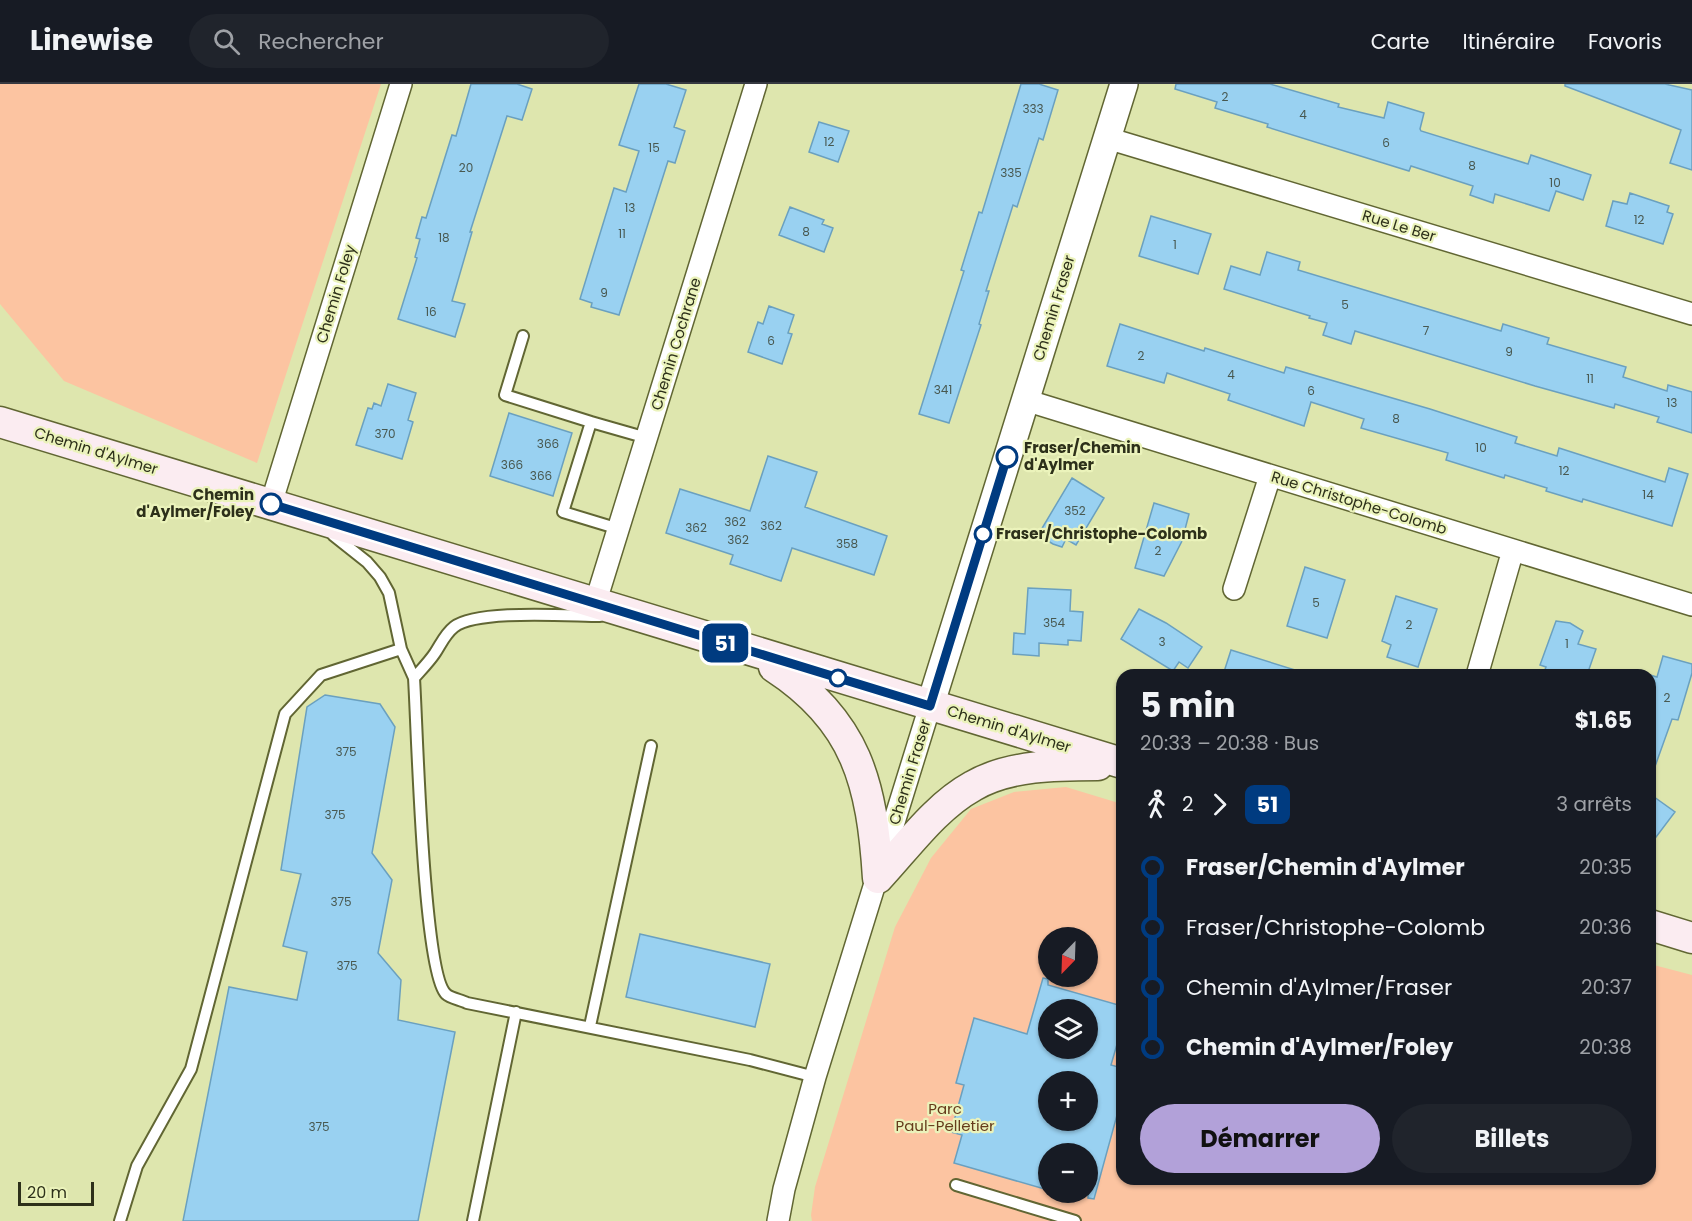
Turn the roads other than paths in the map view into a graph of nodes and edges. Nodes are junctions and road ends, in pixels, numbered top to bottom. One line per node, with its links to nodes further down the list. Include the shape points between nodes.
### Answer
1 (401, 84): 12 (street, Chemin Foley)
2 (756, 84): 10 (street, Chemin Cochrane)
3 (1124, 84): 4 (street, Chemin Fraser)
4 (1107, 138): 5 (street, Rue Le Ber); 7 (street, Chemin Fraser)
5 (1692, 314)
6 (523, 336): 9 (lane, via 505,395)
7 (1025, 400): 11 (street, Rue Christophe-Colomb); 24 (street, Chemin Fraser)
8 (0, 422): 12 (main road, Chemin d'Aylmer)
9 (591, 422): 10 (lane); 14 (lane, via 563,512)
10 (647, 438): 14 (street, Chemin Cochrane)
11 (1270, 476): 15 (street, Rue Christophe-Colomb); 16 (street)
12 (271, 504): 13 (main road, Chemin d'Aylmer)
13 (307, 515): 17 (main road, Chemin d'Aylmer); 20 (lane, via 345,543 380,577 389,593)
14 (619, 529): 17 (street, Chemin Cochrane)
15 (1513, 550): 18 (street, Rue Christophe-Colomb); 22 (street)
16 (1233, 589)
17 (595, 604): 19 (main road, Chemin d'Aylmer)
18 (1692, 605)
19 (636, 616): 21 (main road, Chemin d'Aylmer); 23 (lane, via 498,617 467,621 455,626)
20 (401, 649): 23 (lane); 35 (lane, via 321,675 285,714 190,1069 137,1166)
21 (749, 651): 24 (main road, Chemin d'Aylmer); 28 (main road, via 796,681 818,701 851,746 870,802)
22 (1479, 669)
23 (414, 678): 31 (lane, via 428,922 438,980 446,994 467,1003)
24 (930, 706): 26 (main road, Chemin d'Aylmer); 28 (street, Chemin Fraser)
25 (651, 746): 32 (lane)
26 (1116, 762)
27 (1116, 764): 28 (main road, via 1023,770 973,785 932,820)
28 (878, 878): 33 (street, Chemin Fraser)
29 (1656, 927): 30 (main road)
30 (1692, 938)
31 (516, 1012): 32 (lane); 36 (lane)
32 (591, 1026): 33 (lane)
33 (815, 1077): 37 (street, Chemin Fraser)
34 (956, 1185): 38 (lane)
35 (120, 1221)
36 (473, 1221)
37 (778, 1221)
38 (1075, 1221)

